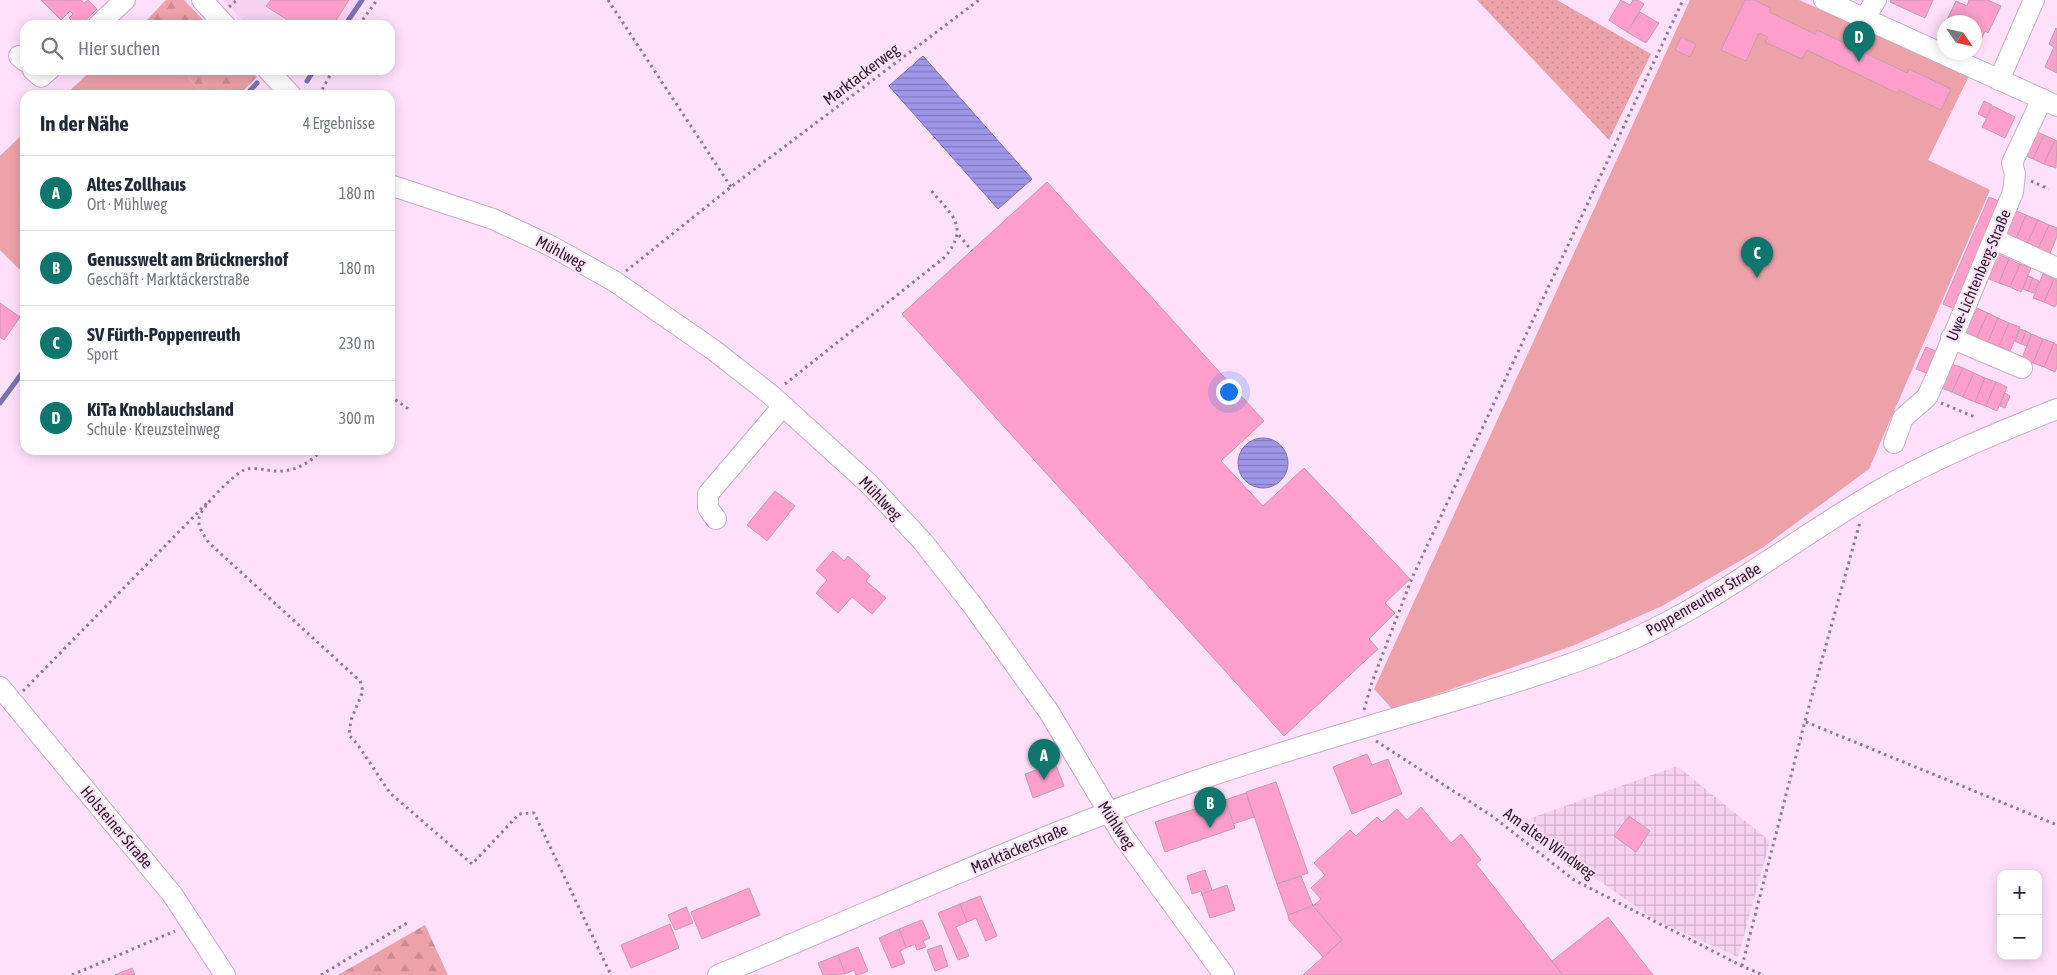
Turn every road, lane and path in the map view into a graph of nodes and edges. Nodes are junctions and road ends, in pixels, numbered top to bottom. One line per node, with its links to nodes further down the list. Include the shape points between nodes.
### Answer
1 (125, 0): 11 (street)
2 (202, 0): 12 (street)
3 (377, 0): 13 (path)
4 (608, 0): 21 (path)
5 (979, 0): 21 (path, Marktackerweg)
6 (1683, 0): 43 (path, via 1412,578 1372,682)
7 (1824, 0): 10 (street)
8 (1876, 0): 10 (street)
9 (2034, 0): 16 (street)
10 (1864, 19): 16 (street)
11 (103, 20)
12 (220, 20)
13 (363, 20)
14 (273, 75): 17 (street)
15 (330, 75): 18 (path)
16 (1999, 80): 19 (street)
17 (286, 90)
18 (322, 90)
19 (2050, 102): 24 (street, Uwe-Lichtenberg-Straße, via 2012,163 2012,192)
20 (395, 187): 27 (street, Mühlweg, via 493,219)
21 (731, 187): 27 (path, Marktackerweg)
22 (929, 188): 23 (path, via 957,222)
23 (958, 235): 25 (path); 32 (path, via 945,257)
24 (1994, 239): 26 (street); 28 (street, Uwe-Lichtenberg-Straße)
25 (972, 250)
26 (2057, 268)
27 (614, 281): 32 (street, Mühlweg, via 715,351)
28 (1951, 338): 29 (street); 30 (street, Uwe-Lichtenberg-Straße)
29 (2022, 368)
30 (1927, 397): 35 (path); 36 (street, Uwe-Lichtenberg-Straße, via 1903,418)
31 (395, 400): 34 (path)
32 (777, 401): 40 (street, via 708,494 708,508); 45 (street, Mühlweg, via 869,484 923,542 1049,712)
33 (2057, 409): 39 (street, Poppenreuther Straße, via 1967,446)
34 (410, 410)
35 (1975, 418)
36 (1894, 443)
37 (317, 455): 38 (path, via 297,469 280,472 244,470)
38 (212, 498): 41 (path); 54 (path, via 199,518 200,528 209,543 360,681 363,691 351,720 350,736 390,793 472,864 519,814 534,813)
39 (1860, 501): 42 (path, via 1859,528); 43 (street, Poppenreuther Straße, via 1719,592 1633,639 1543,673)
40 (716, 519)
41 (6, 694): 48 (street, Holsteiner Straße, via 138,852)
42 (1805, 722): 46 (path); 49 (path)
43 (1358, 730): 44 (street, Poppenreuther Straße); 49 (path, Am alten Windweg, via 1492,816 1574,880)
44 (1328, 740): 45 (street, Marktäckerstraße)
45 (1108, 812): 50 (street, Marktäckerstraße); 55 (street, Mühlweg)
46 (2057, 825)
47 (407, 923): 53 (path)
48 (193, 924): 51 (path); 52 (street, Holsteiner Straße)
49 (1742, 966): 56 (path, Am alten Windweg)
50 (723, 974)
51 (72, 975)
52 (225, 975)
53 (321, 975)
54 (611, 975)
55 (1224, 975)
56 (1763, 975)

